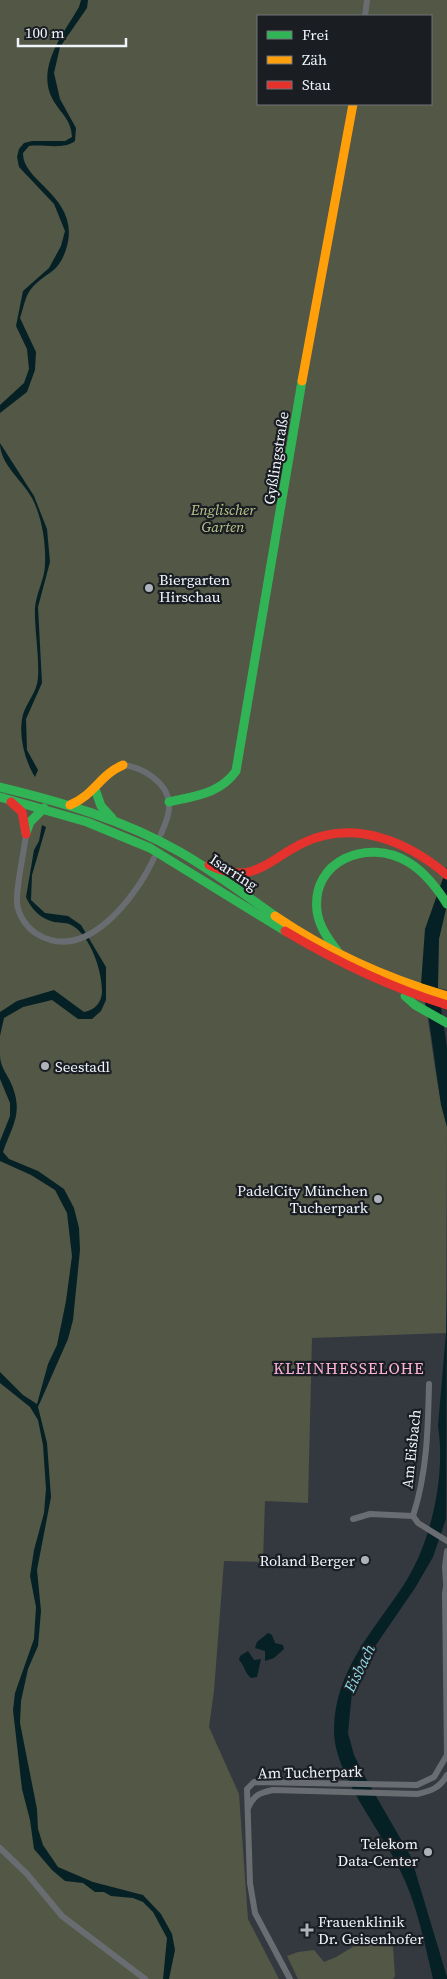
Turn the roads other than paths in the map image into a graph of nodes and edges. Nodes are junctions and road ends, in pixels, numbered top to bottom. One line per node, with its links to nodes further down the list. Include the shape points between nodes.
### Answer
1 (367, 0): 2 (street)
2 (365, 15)
3 (353, 105): 8 (main road, Gyßlingstraße, via 312,319 236,771 227,784 212,791)
4 (123, 765): 6 (main road, via 103,776); 8 (street, via 139,768 152,776)
5 (0, 787): 9 (main road, Isarring)
6 (96, 790): 9 (main road, via 83,801); 11 (main road, via 100,806)
7 (0, 797): 10 (main road, Isarring); 12 (main road, via 19,808)
8 (169, 802): 13 (street)
9 (70, 804): 11 (main road, Isarring)
10 (44, 808): 12 (main road, via 30,822); 20 (main road, Isarring, via 91,823 164,856 311,948)
11 (115, 821): 14 (main road, Isarring)
12 (26, 834): 15 (street, via 17,903 22,919 33,932 58,942 82,938 129,900)
13 (161, 834)
14 (180, 852): 16 (main road, via 192,855 217,870 245,874 323,835 384,836 426,858); 18 (main road, Isarring, via 300,932)
15 (154, 858)
16 (447, 875)
17 (447, 904): 18 (main road, via 420,870 403,858 381,851 352,854 329,869 316,895 321,926)
18 (338, 953): 19 (main road, Isarring, via 379,974)
19 (447, 996)
20 (415, 1001): 21 (main road, Isarring); 22 (main road)
21 (447, 1005)
22 (447, 1023)
23 (428, 1384): 24 (street, Am Eisbach, via 426,1461)
24 (413, 1516): 25 (street, via 378,1513); 26 (street)
25 (353, 1519)
26 (446, 1540)
27 (447, 1551): 28 (street, Am Tucherpark)
28 (447, 1582): 29 (street, Am Tucherpark)
29 (447, 1756): 31 (street, Am Tucherpark, via 438,1772 428,1781 417,1784 254,1782 245,1793)
30 (447, 1775): 31 (street, Am Tucherpark, via 442,1784 427,1792 273,1790 258,1793)
31 (248, 1808): 34 (street, via 250,1883 255,1913)
32 (0, 1848): 33 (street, via 62,1916)
33 (145, 1979)
34 (290, 1979)

